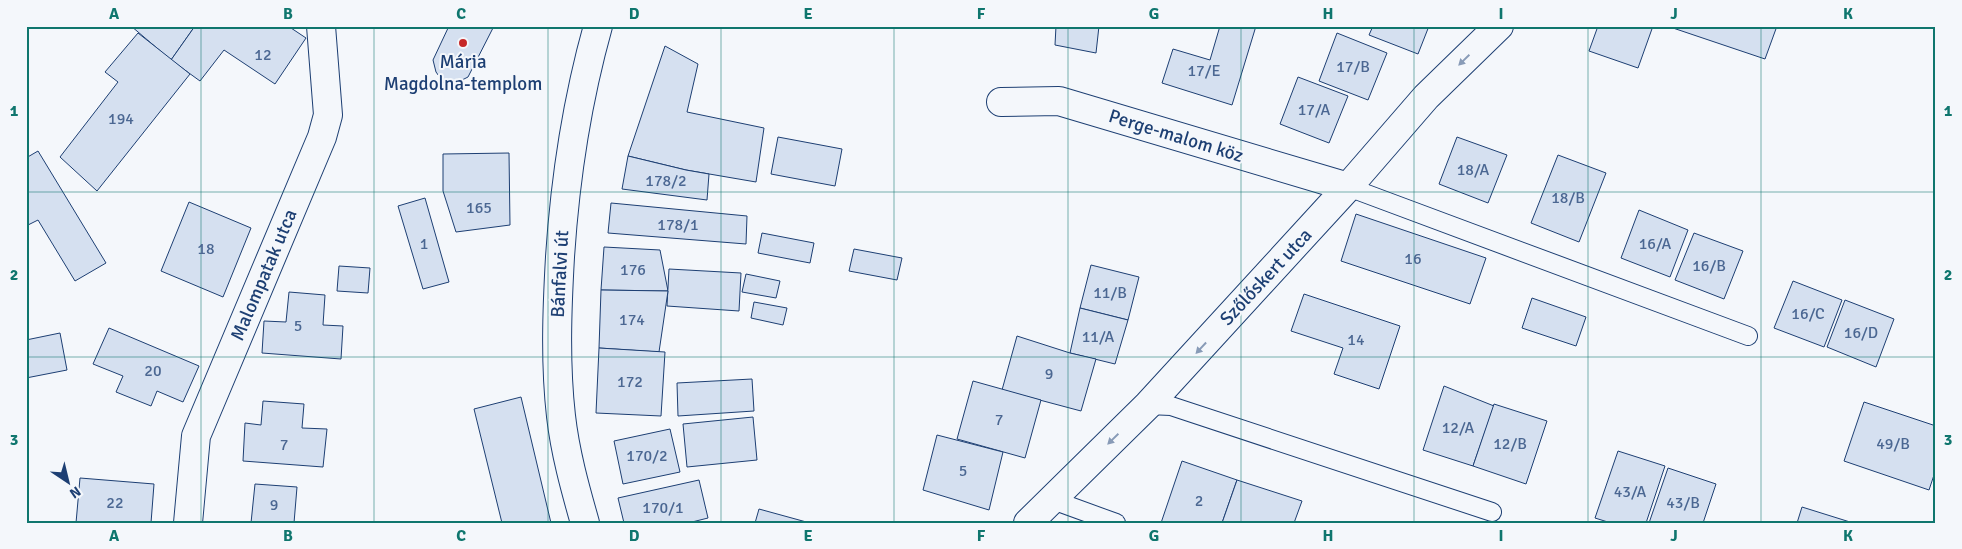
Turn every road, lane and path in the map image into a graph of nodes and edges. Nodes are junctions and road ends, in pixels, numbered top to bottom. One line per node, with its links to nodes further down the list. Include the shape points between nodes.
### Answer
1 (321, 26): 10 (street, Malompatak utca, via 328,115 322,138 196,436)
2 (598, 26): 11 (street, Bánfalvi út, via 576,125 564,201 556,312 561,417)
3 (1499, 26): 5 (street, Szőlőskert utca, one-way to 5, via 1426,97)
4 (1001, 102): 5 (street, Perge-malom köz, via 1059,101)
5 (1348, 188): 6 (lane); 7 (street, Szőlőskert utca, one-way to 7)
6 (1748, 336)
7 (1148, 405): 8 (street, Szőlőskert utca, one-way to 8); 9 (lane, via 1170,406)
8 (1050, 499): 12 (street, Szőlőskert utca); 13 (lane)
9 (1492, 512)
10 (188, 523)
11 (585, 523)
12 (1028, 523)
13 (1116, 523)

